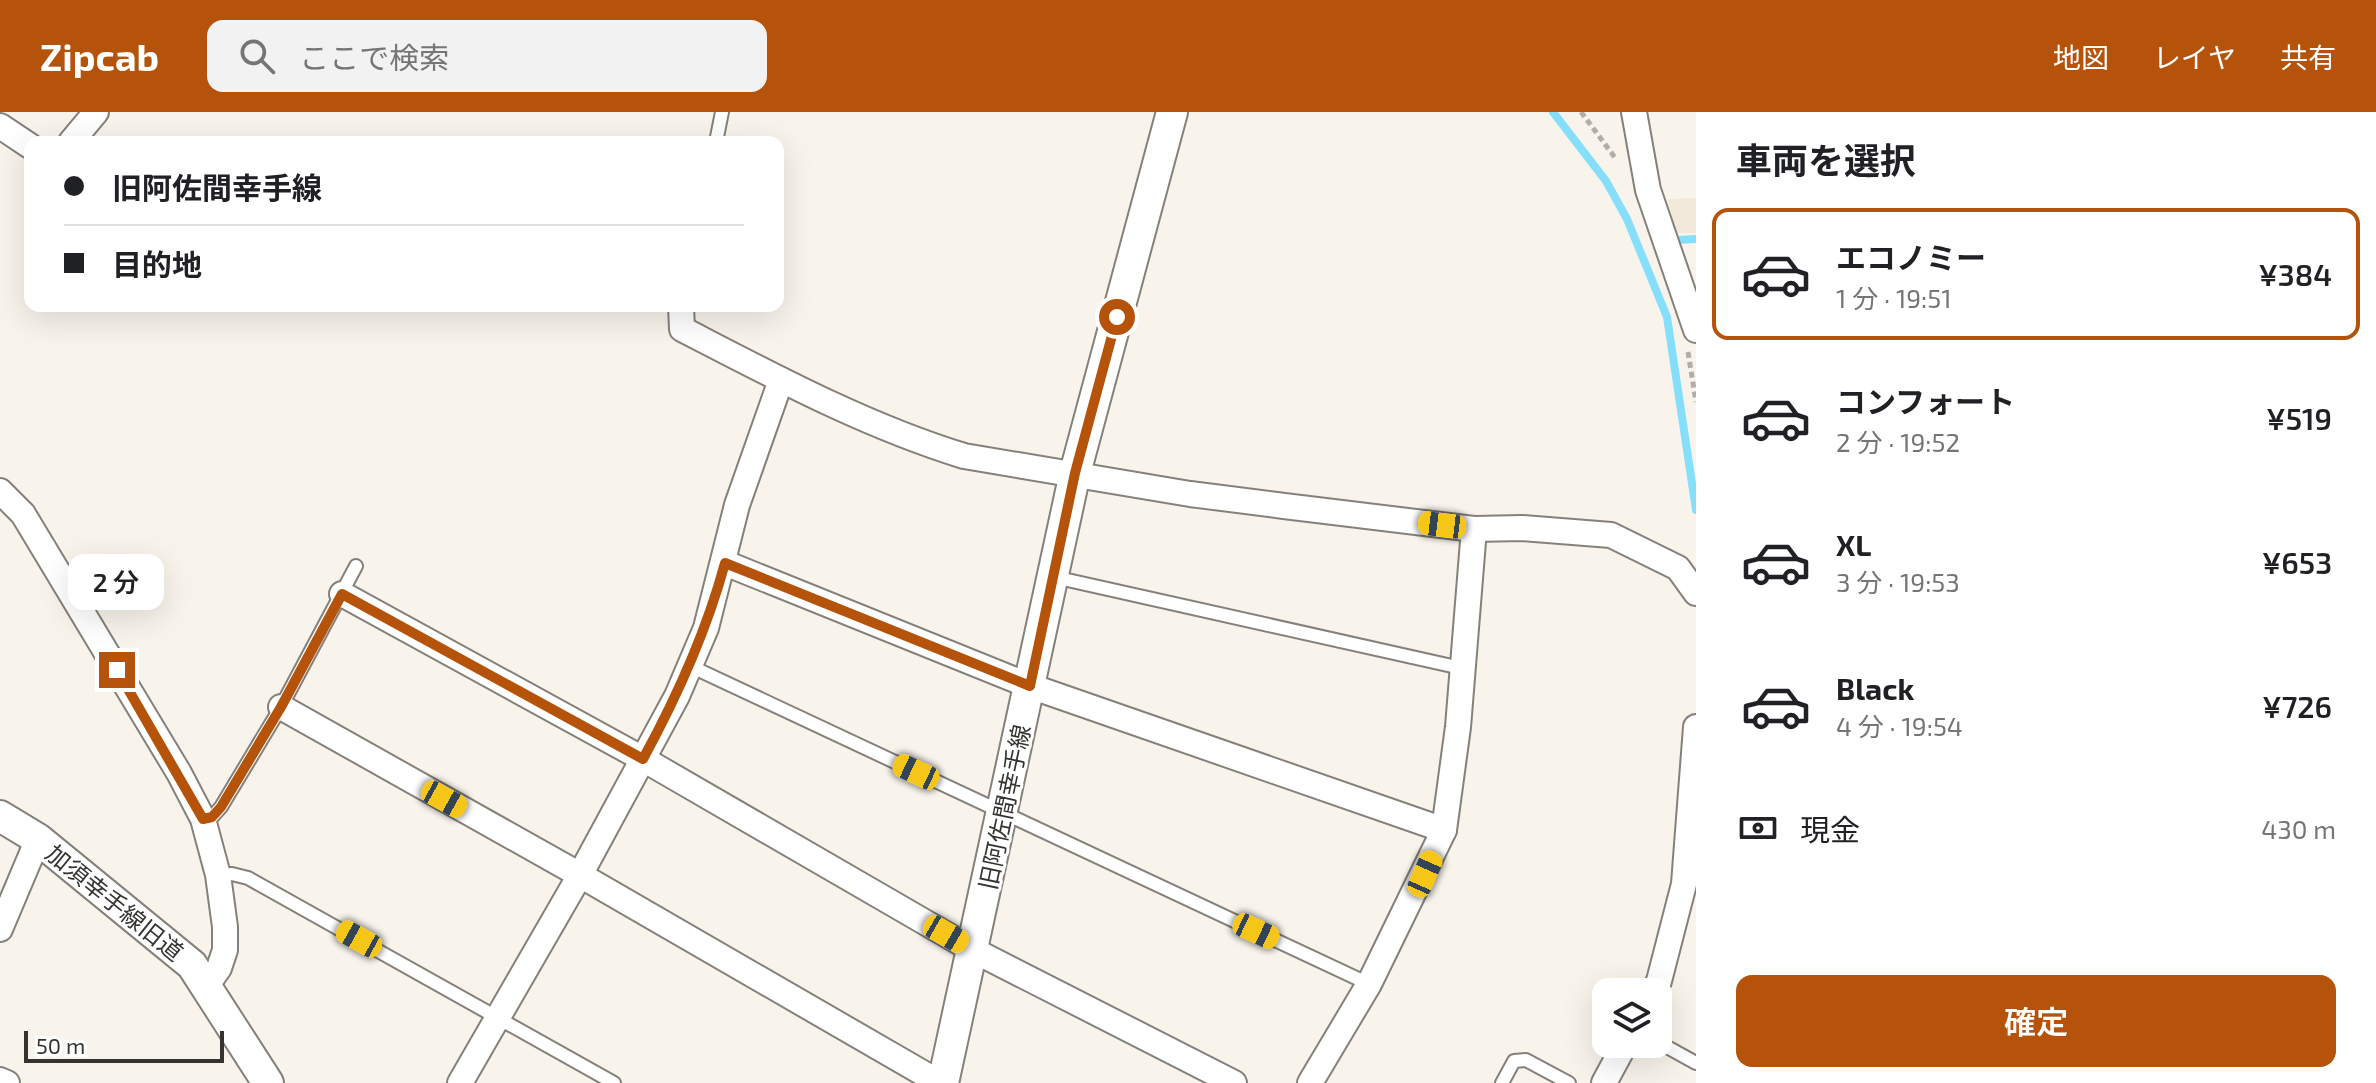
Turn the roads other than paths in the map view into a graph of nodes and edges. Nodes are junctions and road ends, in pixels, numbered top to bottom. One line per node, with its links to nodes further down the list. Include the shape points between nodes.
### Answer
1 (96, 112): 6 (street)
2 (722, 112): 7 (lane)
3 (1172, 112): 12 (street, 旧阿佐間幸手線)
4 (1634, 112): 10 (street, via 1648,190)
5 (0, 126): 8 (street)
6 (76, 136)
7 (717, 136)
8 (24, 142)
9 (681, 312): 11 (street, via 682,329)
10 (1696, 330)
11 (781, 380): 12 (street, via 940,449 999,464); 15 (street, via 737,505)
12 (1075, 473): 14 (street, via 1190,494); 17 (street, 旧阿佐間幸手線)
13 (0, 491): 28 (street, via 23,514)
14 (1474, 529): 18 (street, via 1611,535 1678,568); 21 (street)
15 (725, 563): 20 (street); 22 (street)
16 (356, 566): 19 (lane)
17 (1051, 577): 21 (lane); 22 (street, 旧阿佐間幸手線)
18 (1696, 593)
19 (342, 594): 23 (lane); 25 (street)
20 (690, 666): 25 (street); 26 (lane)
21 (1461, 668): 29 (street)
22 (1030, 686): 26 (street, 旧阿佐間幸手線); 29 (street)
23 (281, 707): 28 (lane, via 221,807); 32 (street)
24 (1696, 727): 35 (street, via 1684,884)
25 (643, 759): 32 (street); 34 (street)
26 (1001, 812): 34 (street, 旧阿佐間幸手線); 36 (lane)
27 (0, 816): 30 (street, 加須幸手線旧道)
28 (203, 819): 31 (street)
29 (1444, 830): 36 (street)
30 (38, 839): 33 (street); 37 (street, 加須幸手線旧道, via 192,965)
31 (218, 875): 37 (street, via 225,950); 38 (lane, via 248,878)
32 (580, 875): 38 (street); 47 (street)
33 (0, 929)
34 (973, 950): 47 (street, 旧阿佐間幸手線); 48 (street)
35 (1660, 978)
36 (1369, 984): 49 (street)
37 (205, 988): 44 (street, 加須幸手線旧道)
38 (497, 1015): 45 (street); 46 (lane)
39 (1672, 1050): 41 (lane)
40 (1617, 1058): 52 (street)
41 (1696, 1063)
42 (0, 1080): 43 (street)
43 (7, 1083)
44 (268, 1083)
45 (460, 1083)
46 (614, 1083)
47 (941, 1083)
48 (1234, 1083)
49 (1310, 1083)
50 (1502, 1083): 51 (lane, via 1514,1061 1526,1060)
51 (1569, 1083)
52 (1604, 1083)

